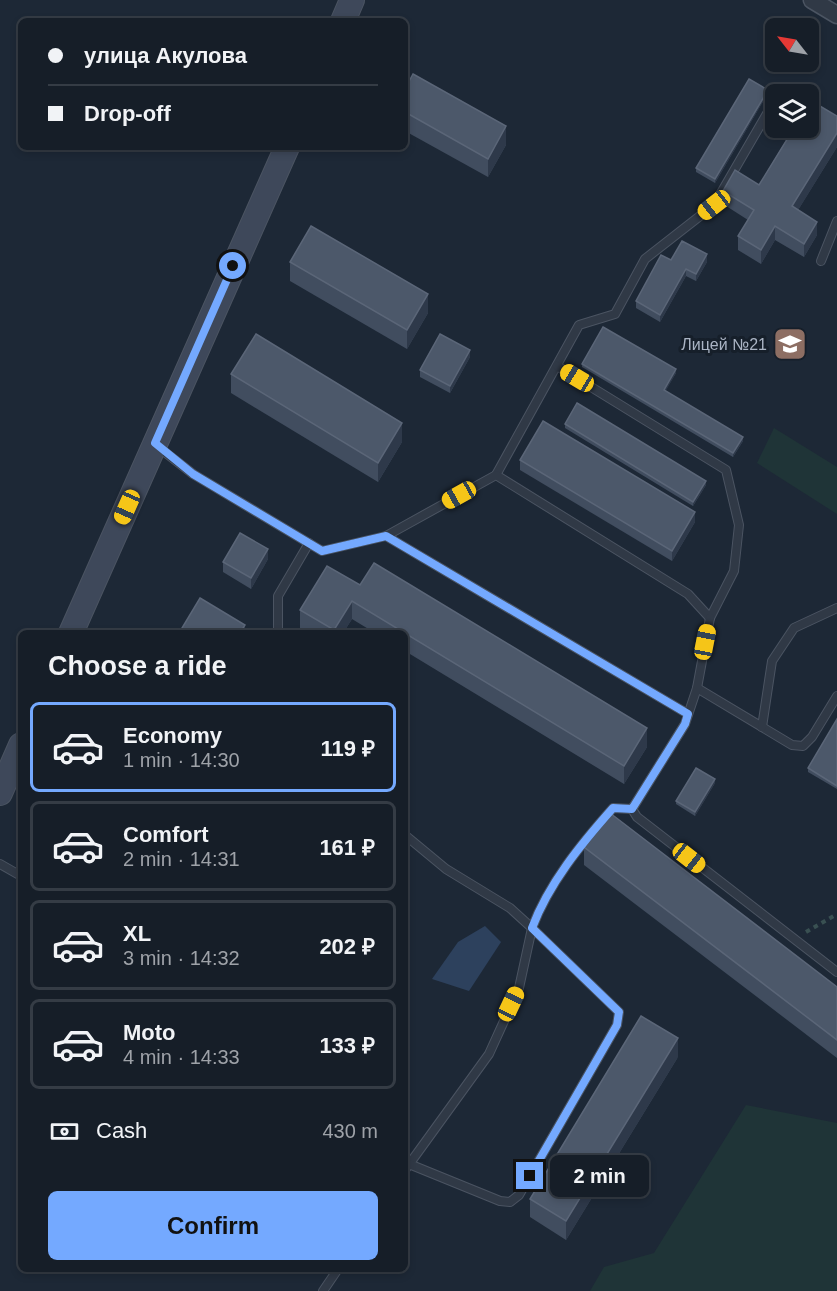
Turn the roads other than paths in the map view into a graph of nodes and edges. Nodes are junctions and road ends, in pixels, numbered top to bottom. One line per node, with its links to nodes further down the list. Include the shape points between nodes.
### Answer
1 (352, 0): 4 (main road)
2 (812, 0): 3 (street)
3 (837, 15)
4 (344, 18)
5 (765, 117): 9 (lane, via 714,205 645,260 615,314 579,325)
6 (285, 150): 10 (main road)
7 (837, 221): 8 (lane)
8 (820, 261)
9 (556, 366): 11 (lane); 15 (lane, via 726,470 739,525 734,572)
10 (155, 443): 13 (lane, via 193,474); 17 (main road)
11 (496, 475): 12 (lane); 15 (lane, via 688,594)
12 (386, 536): 13 (lane, via 322,551); 20 (lane)
13 (309, 543): 16 (lane, via 278,596)
14 (837, 608): 21 (lane, via 794,628 772,661)
15 (710, 618): 18 (lane)
16 (277, 629)
17 (72, 630)
18 (697, 688): 20 (lane); 21 (lane)
19 (837, 696): 21 (lane, via 803,746 792,745)
20 (688, 714): 24 (lane)
21 (762, 727)
22 (18, 752): 23 (main road)
23 (0, 793)
24 (632, 809): 28 (lane, via 613,808 598,825 543,899); 29 (lane, via 637,817)
25 (408, 838): 28 (lane, via 446,869 510,908)
26 (0, 864): 27 (lane)
27 (18, 874)
28 (532, 928): 30 (lane, via 519,988 489,1053); 31 (lane, via 619,1012 617,1025 519,1196 510,1202 500,1201)
29 (837, 972)
30 (408, 1166)
31 (408, 1167)
32 (336, 1272): 33 (lane)
33 (323, 1291)

